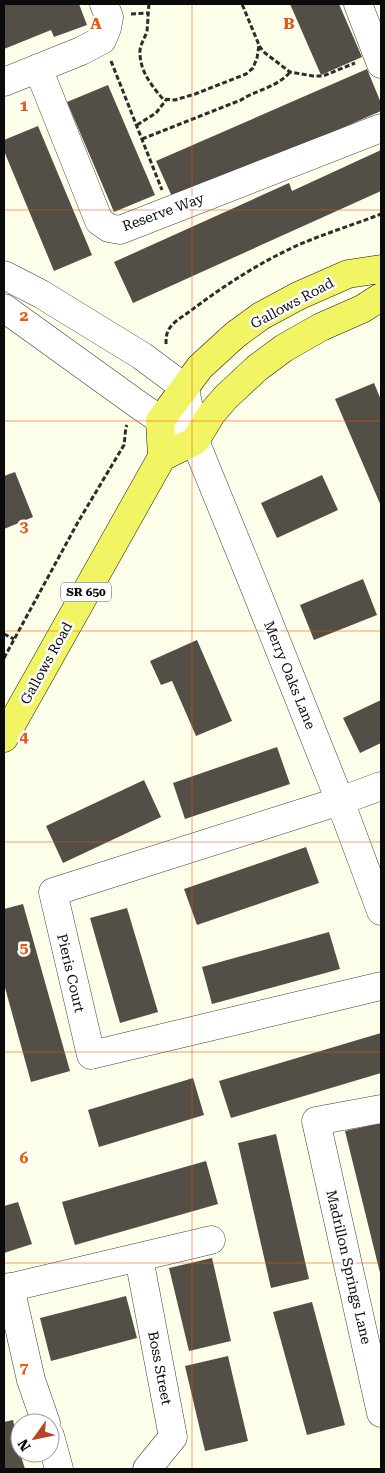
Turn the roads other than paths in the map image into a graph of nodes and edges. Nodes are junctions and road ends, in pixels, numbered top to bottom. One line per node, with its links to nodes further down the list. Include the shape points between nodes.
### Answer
1 (104, 4): 4 (street, via 109,17 102,40)
2 (358, 4): 3 (street)
3 (379, 59)
4 (38, 68): 5 (street); 6 (street, Reserve Way, via 99,221 120,230)
5 (4, 82)
6 (381, 128)
7 (381, 269): 11 (main road, Gallows Road, via 348,274 261,316 200,367)
8 (4, 275): 11 (street, via 142,356)
9 (381, 297): 13 (main road, via 284,348 257,368 212,413)
10 (4, 308): 12 (street)
11 (185, 388): 12 (main road, Gallows Road); 13 (street, Merry Oaks Lane)
12 (160, 420): 13 (street); 14 (main road)
13 (194, 442): 14 (main road); 17 (street, Merry Oaks Lane)
14 (162, 457): 15 (main road, Gallows Road / SR 650)
15 (4, 738)
16 (381, 786): 17 (street)
17 (340, 801): 18 (street, Merry Oaks Lane); 19 (street, Pieris Court, via 53,892 55,902 90,1055)
18 (381, 911)
19 (381, 986)
20 (381, 1109): 24 (street, Madrillon Springs Lane, via 316,1121)
21 (211, 1240): 22 (street)
22 (138, 1258): 23 (street); 27 (street, Boss Street, via 173,1437)
23 (7, 1288): 25 (street)
24 (371, 1314): 26 (street, Madrillon Springs Lane)
25 (43, 1413)
26 (381, 1413)
27 (147, 1469)

